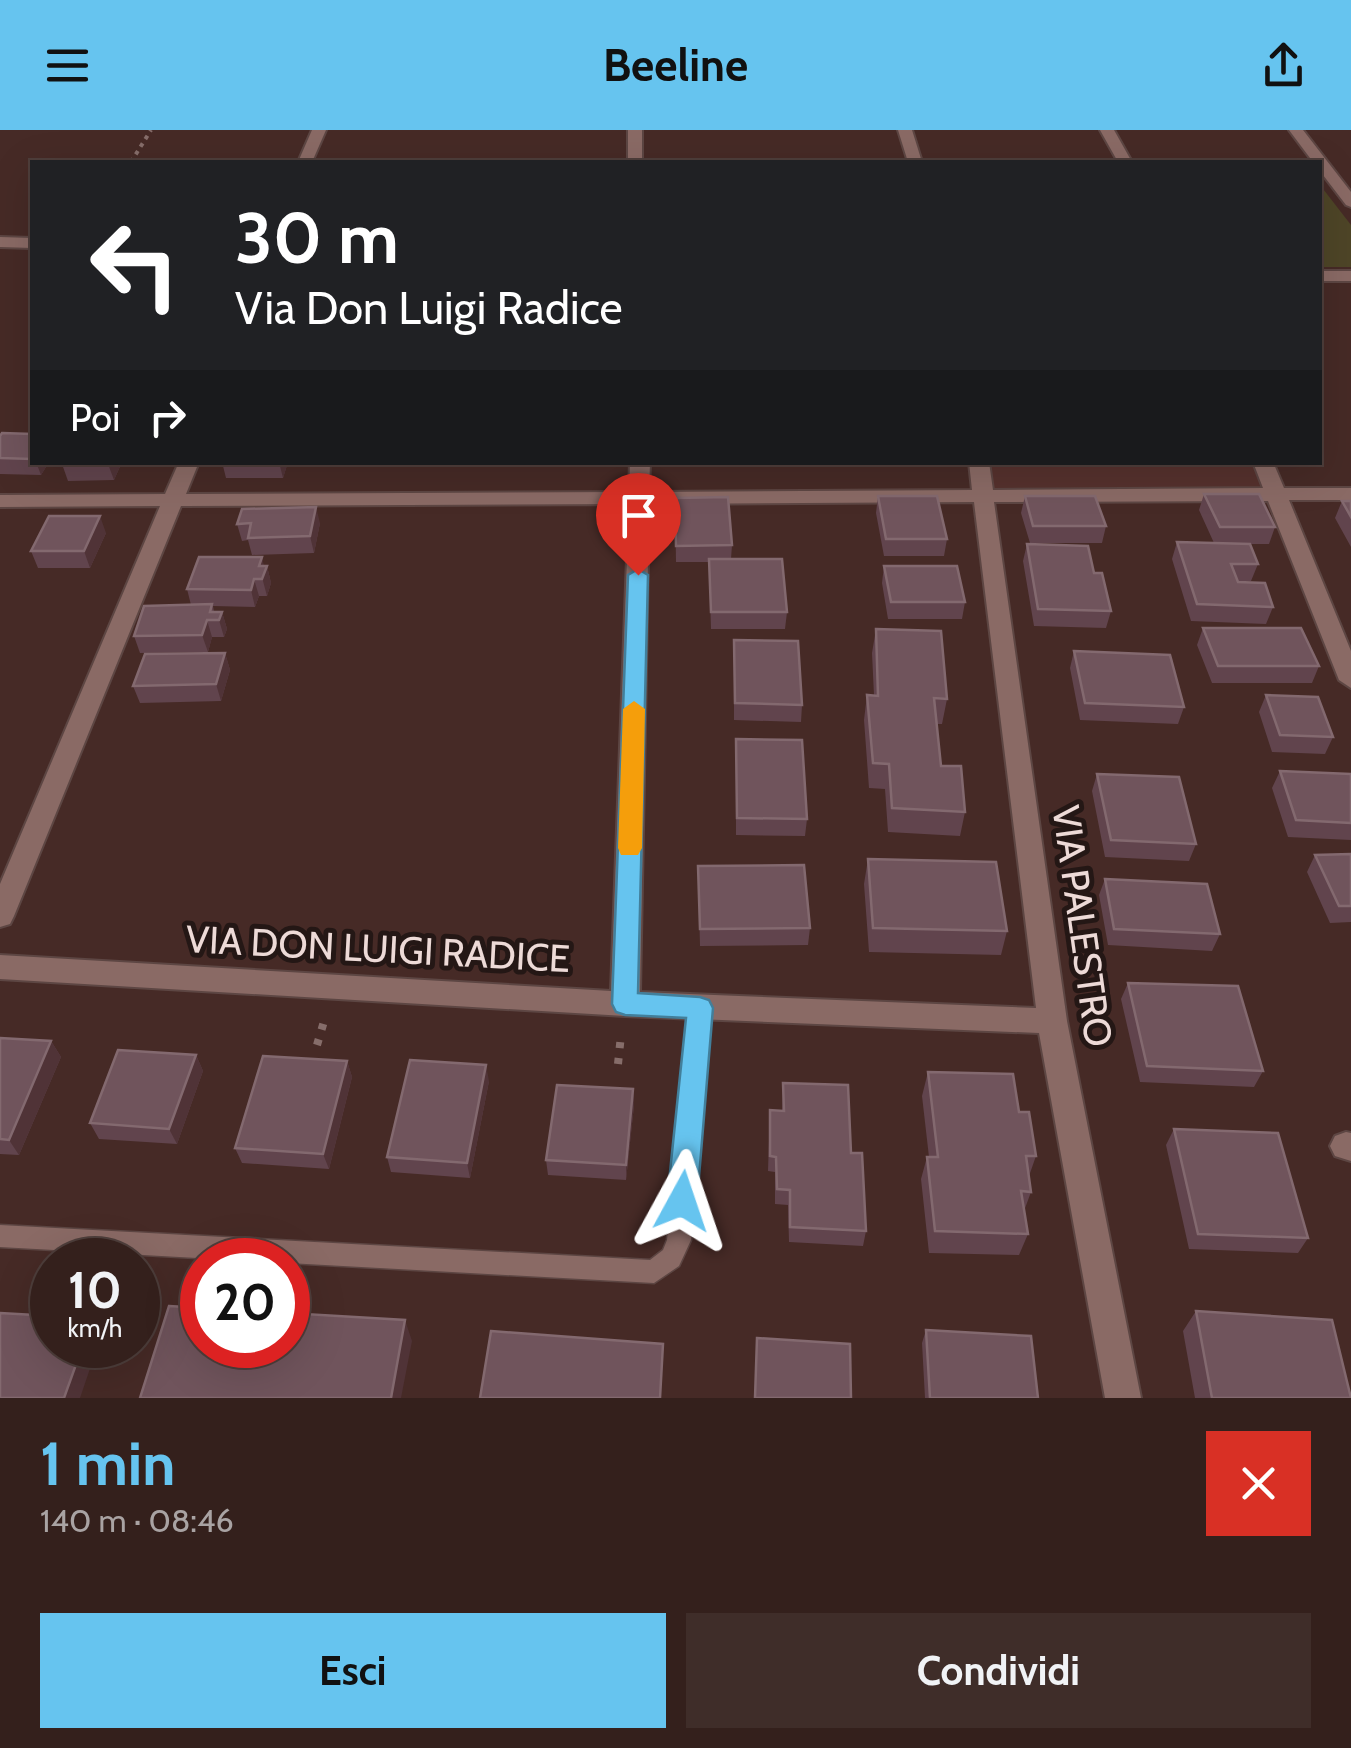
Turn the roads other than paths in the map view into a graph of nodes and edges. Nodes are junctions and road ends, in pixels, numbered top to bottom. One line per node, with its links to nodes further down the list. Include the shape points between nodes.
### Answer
1 (319, 130): 6 (street)
2 (634, 130): 7 (street)
3 (905, 130): 8 (street)
4 (1107, 130): 9 (street)
5 (1296, 130): 10 (street)
6 (306, 160)
7 (634, 160)
8 (914, 160)
9 (1124, 160)
10 (1319, 160)
11 (1322, 164): 12 (street)
12 (1351, 202)
13 (0, 242): 14 (street)
14 (30, 242)
15 (1322, 276): 16 (street)
16 (1351, 276)
17 (188, 465): 25 (street)
18 (640, 465): 24 (street)
19 (979, 465): 21 (street, VIA PALESTRO)
20 (1263, 465): 22 (street)
21 (984, 494): 22 (street); 24 (street); 32 (street, VIA PALESTRO)
22 (1275, 494): 23 (street); 27 (street)
23 (1351, 494)
24 (641, 498): 25 (street); 30 (street)
25 (175, 500): 26 (street); 28 (street)
26 (0, 501)
27 (1351, 680)
28 (0, 916)
29 (0, 967): 30 (street, VIA DON LUIGI RADICE)
30 (625, 1004): 31 (street, VIA DON LUIGI RADICE)
31 (700, 1008): 32 (street, VIA DON LUIGI RADICE); 33 (lane, via 679,1240 654,1272)
32 (1052, 1022): 34 (street, VIA PALESTRO)
33 (0, 1236)
34 (1122, 1398)

